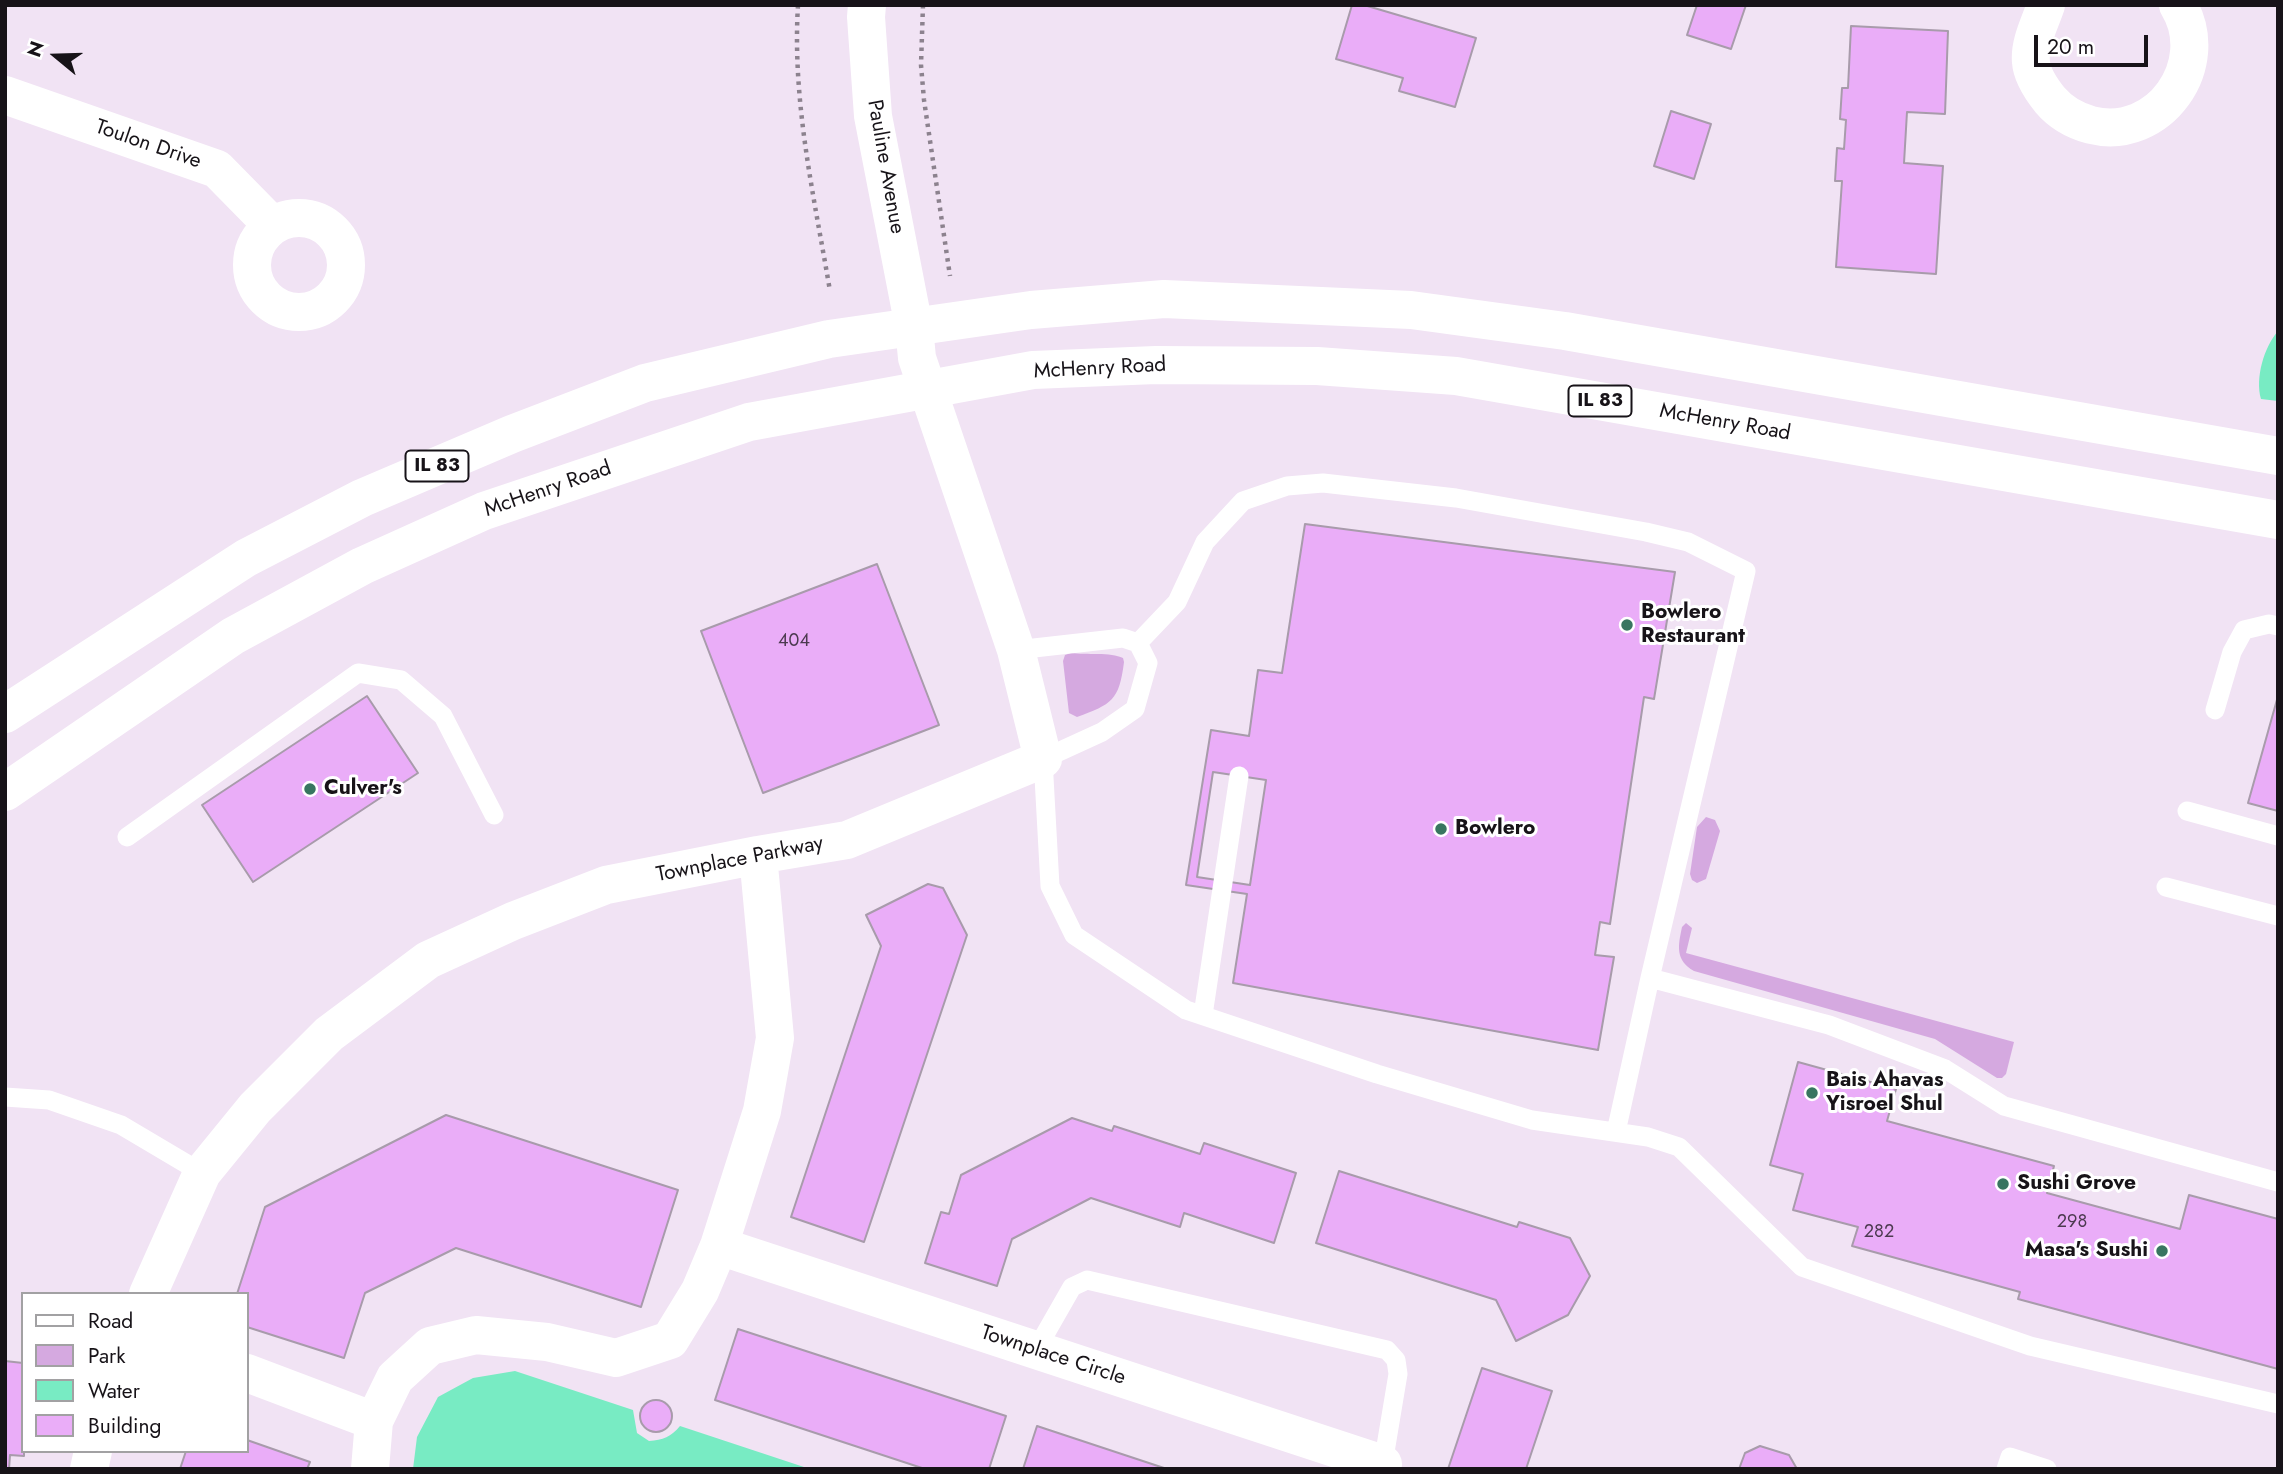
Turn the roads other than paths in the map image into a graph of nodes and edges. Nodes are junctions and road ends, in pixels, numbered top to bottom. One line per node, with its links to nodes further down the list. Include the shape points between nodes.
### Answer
1 (867, 5): 6 (main road, Pauline Avenue, via 873,116)
2 (2046, 5): 3 (main road, via 2031,63 2040,87 2056,107 2078,121 2104,128 2130,125 2155,114 2175,95 2187,71 2191,44)
3 (2178, 5)
4 (5, 96): 5 (main road, Toulon Drive, via 217,169)
5 (272, 225)
6 (914, 327): 7 (main road, via 917,358); 8 (main road, IL 83, via 1031,310 1164,299 1410,310 1565,331); 14 (main road, IL 83, via 828,339 645,383 374,492 246,558)
7 (928, 389): 9 (main road, McHenry Road / IL 83, via 1033,370 1156,365 1317,366 1455,376); 12 (main road); 17 (main road, McHenry Road / IL 83, via 749,422 484,511 362,566 233,636)
8 (2278, 456)
9 (2278, 520)
10 (2278, 626): 13 (lane, via 2244,630 2232,652)
11 (1138, 643): 12 (lane, via 1123,638); 15 (lane, via 1148,663 1135,709 1102,732); 25 (lane, via 1177,602 1205,542 1243,501 1287,486 1323,484 1456,498 1646,532 1688,542 1746,571)
12 (1016, 650): 15 (main road)
13 (2215, 710)
14 (5, 714)
15 (1044, 759): 22 (main road, Townplace Parkway, via 847,840); 26 (lane, via 1050,886 1074,935 1186,1010)
16 (1239, 776): 26 (lane)
17 (5, 792)
18 (2188, 811): 20 (lane)
19 (494, 814): 21 (lane, via 443,716 401,680 358,673)
20 (2278, 836)
21 (127, 837)
22 (758, 855): 29 (main road, Townplace Parkway, via 607,886 513,921 428,960 329,1034 255,1108); 31 (main road, via 775,1038 762,1111)
23 (2166, 887): 24 (lane)
24 (2278, 916)
25 (1650, 978): 28 (lane); 30 (lane, via 1829,1025 1945,1069 2004,1106)
26 (1203, 1016): 28 (lane, via 1532,1120)
27 (5, 1097): 29 (lane, via 49,1100 121,1125)
28 (1616, 1132): 35 (lane, via 1648,1136 1679,1147 1802,1267 2030,1346)
29 (202, 1173): 32 (main road, Townplace Parkway)
30 (2278, 1182)
31 (719, 1246): 33 (main road, Townplace Circle); 36 (main road, via 700,1292 670,1340 616,1358 547,1342 476,1335 430,1346 395,1378)
32 (149, 1292)
33 (1036, 1350): 37 (main road, Townplace Circle); 37 (lane, via 1072,1287 1087,1280 1387,1350 1396,1360 1398,1374)
34 (248, 1373): 36 (main road)
35 (2278, 1404)
36 (374, 1421): 38 (main road)
37 (1382, 1467)
38 (370, 1469)
39 (2006, 1469): 40 (lane, via 2010,1457)
40 (2047, 1469)

